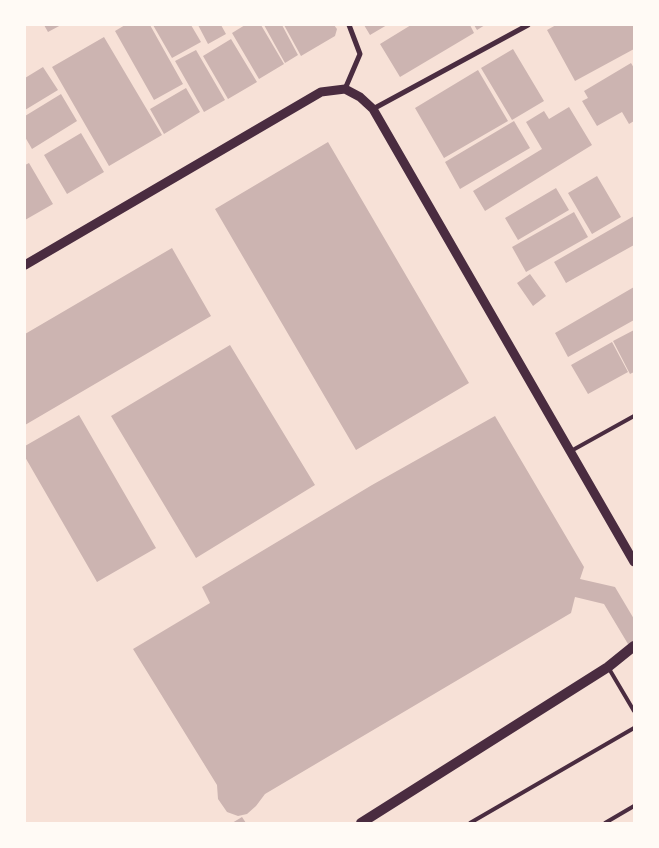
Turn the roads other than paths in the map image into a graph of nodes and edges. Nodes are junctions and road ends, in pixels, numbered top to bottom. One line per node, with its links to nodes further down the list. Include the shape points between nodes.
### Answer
1 (349, 25): 3 (street, via 360,54)
2 (528, 25): 4 (street)
3 (345, 89): 4 (street); 5 (street, via 321,92)
4 (374, 109): 7 (street)
5 (25, 265)
6 (634, 416): 7 (lane)
7 (570, 452): 8 (street)
8 (634, 562)
9 (634, 646): 10 (main road)
10 (608, 667): 11 (lane); 14 (main road)
11 (634, 711)
12 (634, 728): 15 (lane)
13 (634, 806): 16 (lane)
14 (361, 823)
15 (470, 823)
16 (605, 823)

